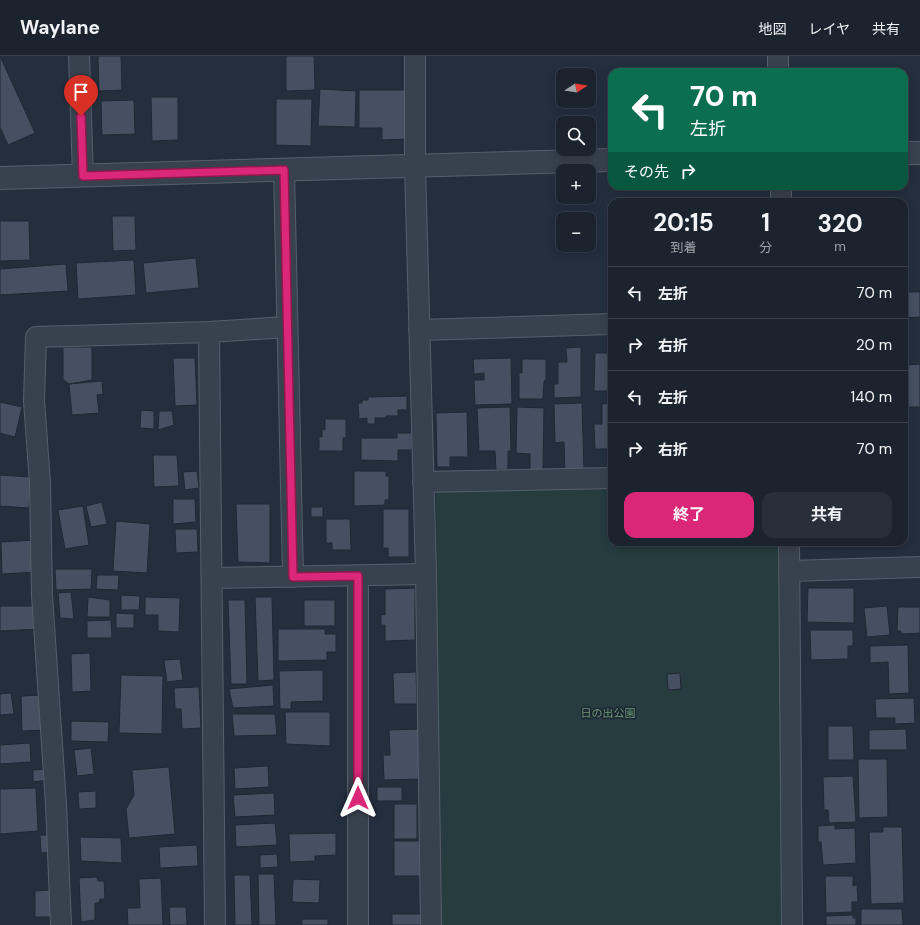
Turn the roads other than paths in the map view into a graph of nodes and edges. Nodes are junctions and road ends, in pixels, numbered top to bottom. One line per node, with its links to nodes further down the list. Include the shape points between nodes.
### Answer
1 (79, 56): 10 (street)
2 (415, 56): 8 (street)
3 (778, 56): 4 (street)
4 (778, 68)
5 (908, 153): 6 (street)
6 (920, 153)
7 (608, 160): 8 (street)
8 (415, 166): 9 (street); 14 (street)
9 (284, 170): 10 (street); 13 (street)
10 (83, 176): 11 (street)
11 (0, 178)
12 (608, 324): 14 (street)
13 (287, 327): 15 (street); 23 (street)
14 (419, 330): 17 (street)
15 (209, 332): 24 (street); 25 (street, via 36,337 34,401 40,483 42,595)
16 (608, 478): 17 (street)
17 (423, 482): 21 (street)
18 (789, 546): 20 (street)
19 (920, 567): 20 (street)
20 (790, 571): 29 (street)
21 (426, 574): 22 (street); 28 (street)
22 (358, 576): 23 (street); 27 (street)
23 (293, 577): 24 (street)
24 (212, 578): 26 (street)
25 (61, 925)
26 (215, 925)
27 (358, 925)
28 (431, 925)
29 (792, 925)

